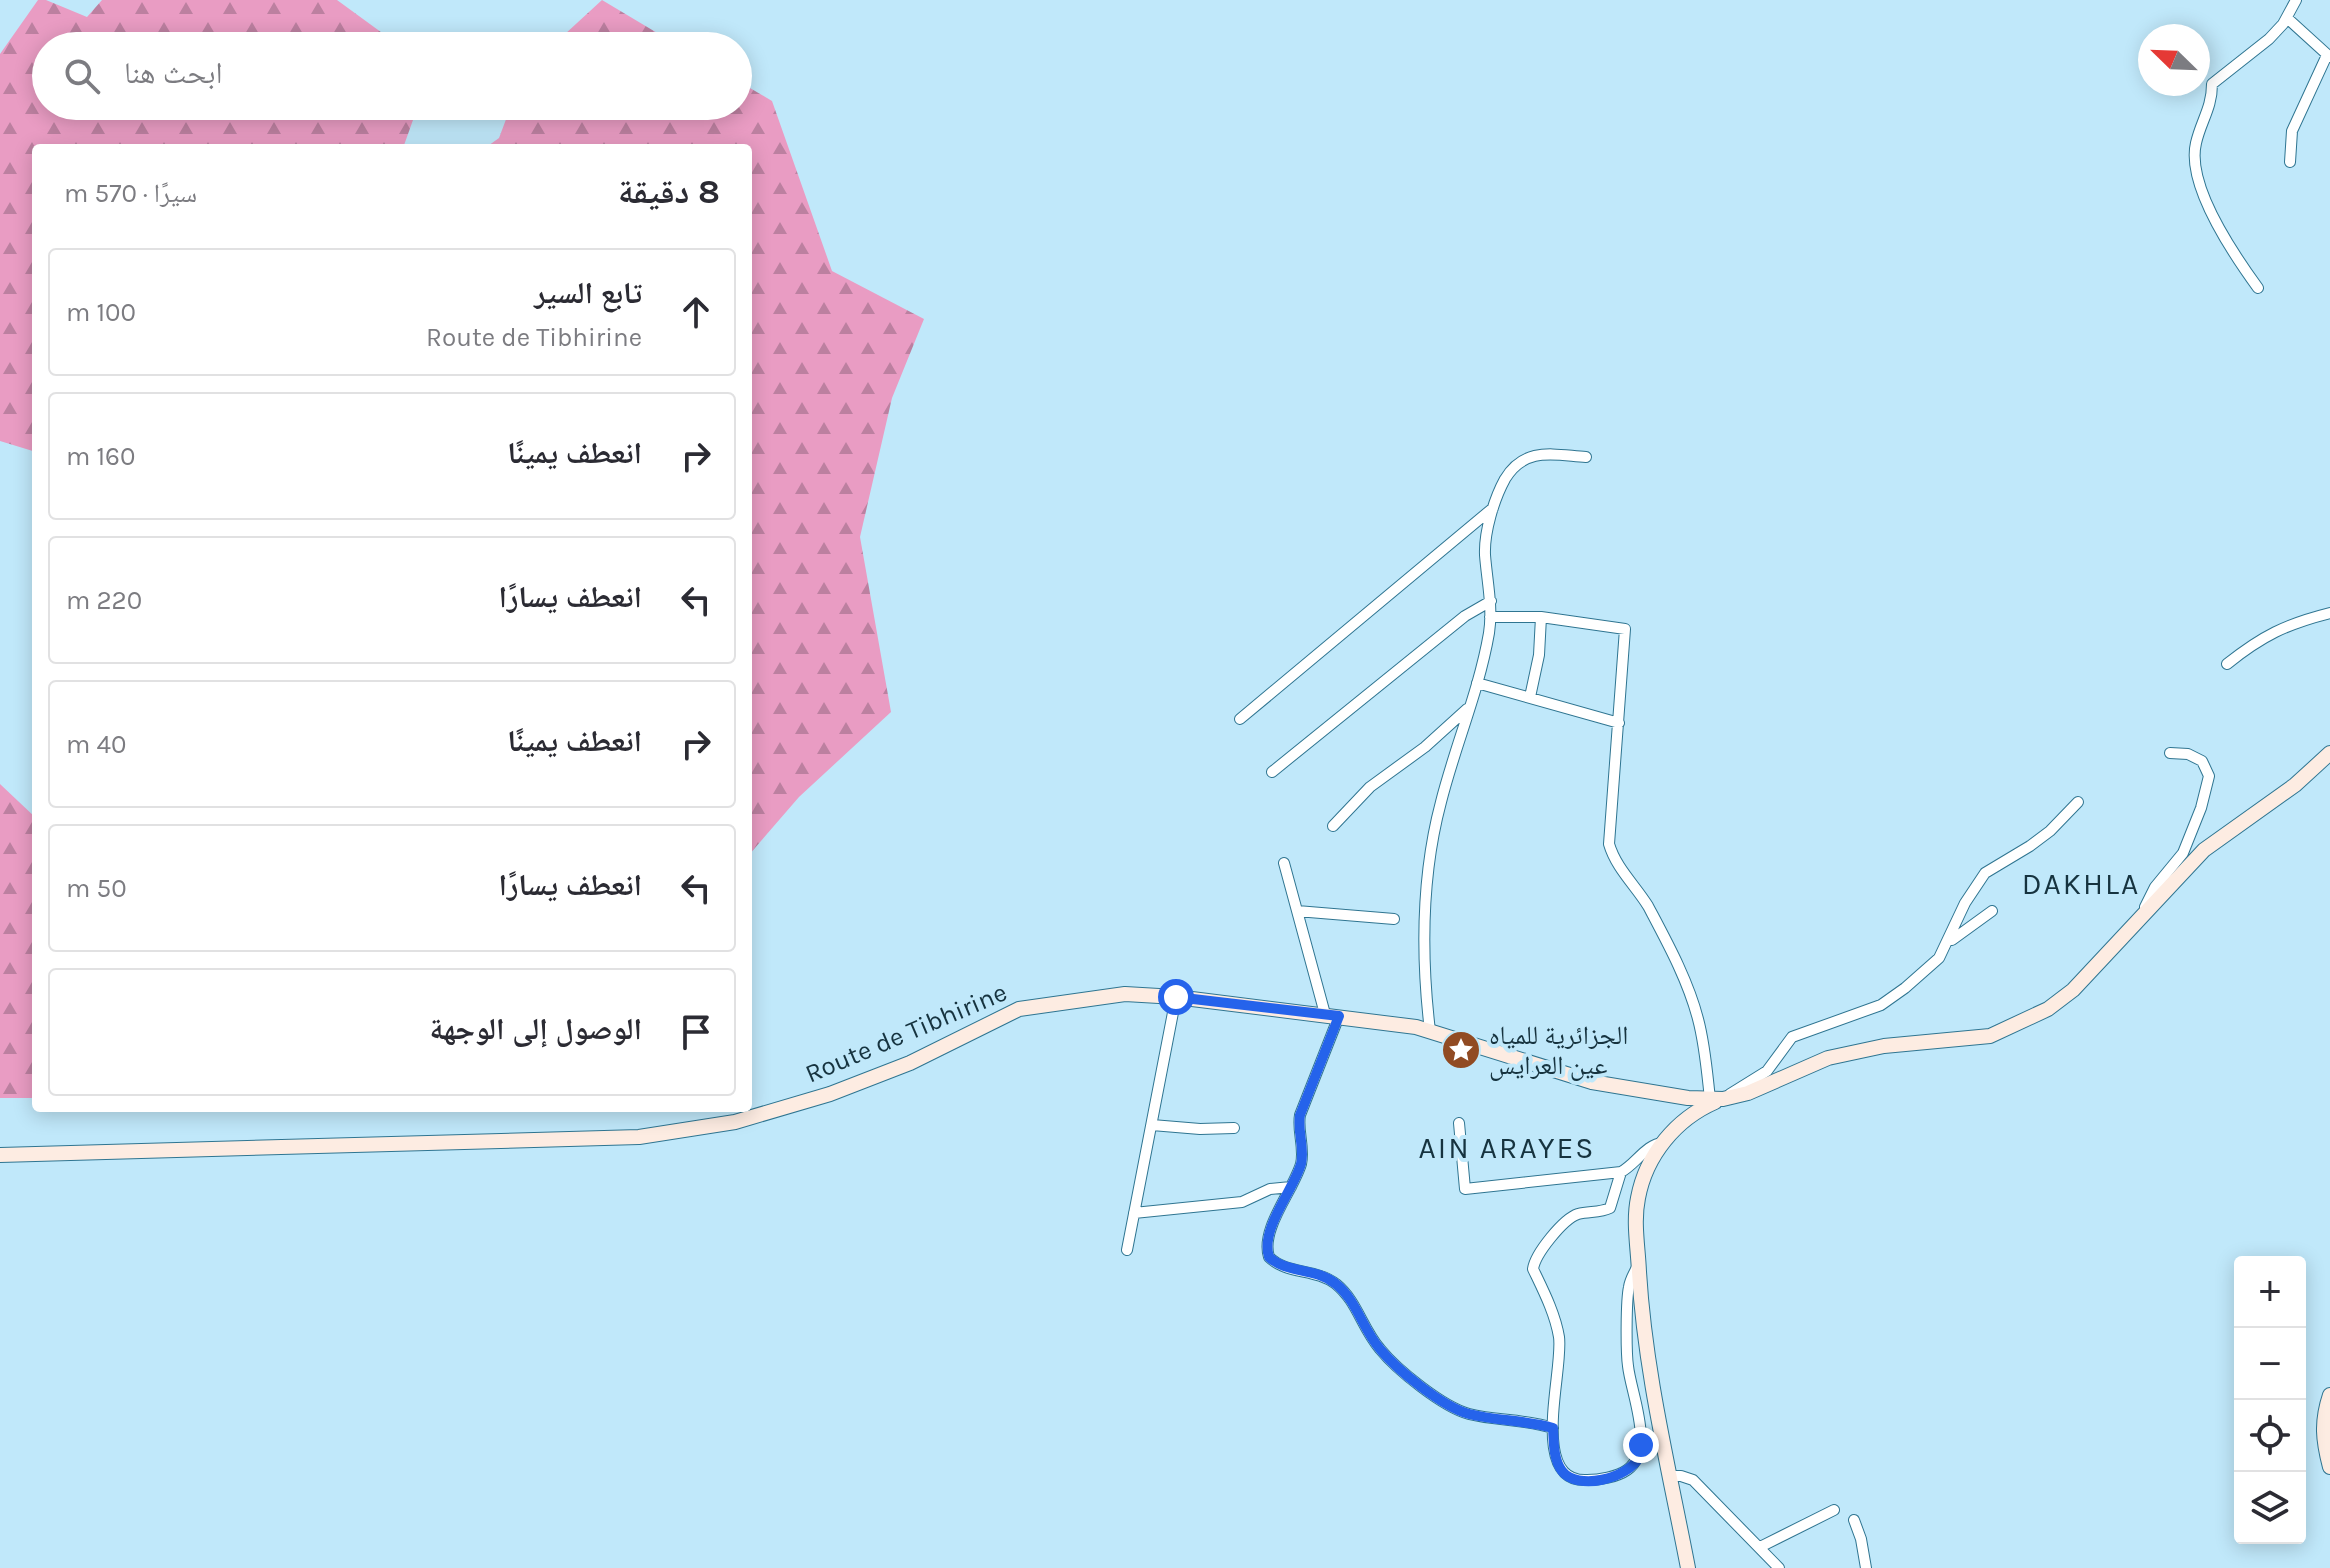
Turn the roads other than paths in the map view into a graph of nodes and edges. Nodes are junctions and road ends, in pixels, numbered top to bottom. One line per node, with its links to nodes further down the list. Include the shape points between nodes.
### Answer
1 (2296, 0): 2 (street)
2 (2287, 18): 3 (street); 4 (street)
3 (2329, 56): 5 (street, via 2292,131)
4 (2212, 84): 6 (street, via 2195,160 2205,199 2228,247)
5 (2290, 162)
6 (2258, 288)
7 (1586, 457): 8 (street, via 1536,453 1506,478)
8 (1493, 508): 9 (street, via 1485,551); 17 (street)
9 (1491, 601): 11 (street); 21 (street, via 1465,616)
10 (2330, 613): 13 (street, via 2278,629)
11 (1490, 617): 12 (street); 14 (street)
12 (1541, 617): 15 (street); 18 (street, via 1625,629)
13 (2227, 664)
14 (1477, 683): 15 (street); 16 (street)
15 (1530, 697): 18 (street)
16 (1469, 707): 23 (street, via 1370,787); 32 (street, via 1429,860 1424,983)
17 (1240, 719)
18 (1619, 723): 33 (street, via 1609,844 1689,992)
19 (2170, 753): 27 (street, via 2202,761 2209,776 2183,853 2155,887)
20 (2330, 753): 27 (street, Route de Tibhirine, via 2295,785 2204,850)
21 (1272, 772)
22 (2078, 802): 29 (street, via 2050,831 1985,873)
23 (1333, 826)
24 (1284, 863): 25 (street)
25 (1297, 911): 28 (street); 31 (street)
26 (1992, 911): 29 (street)
27 (2140, 917): 33 (street, Route de Tibhirine, via 2073,990 2048,1009 1990,1036 1884,1046 1828,1058 1748,1093)
28 (1394, 919)
29 (1947, 944): 33 (street, via 1939,958 1881,1005 1792,1037 1767,1071)
30 (1176, 997): 31 (street, Route de Tibhirine); 35 (street); 38 (street, Route de Tibhirine, via 1125,994 1019,1009 910,1063 830,1094 735,1122 639,1137)
31 (1332, 1015): 32 (street, Route de Tibhirine); 40 (street, via 1300,1115 1302,1162)
32 (1430, 1031): 33 (street, Route de Tibhirine, via 1592,1082)
33 (1716, 1099): 37 (street, via 1679,1123)
34 (1459, 1123): 39 (street, via 1465,1189)
35 (1152, 1125): 36 (street); 41 (street)
36 (1234, 1128)
37 (1663, 1143): 39 (street, via 1652,1145); 43 (street, via 1638,1195)
38 (0, 1155)
39 (1621, 1172): 45 (street, via 1610,1208 1576,1214 1534,1261 1560,1339)
40 (1291, 1187): 41 (street, via 1270,1189 1242,1202); 45 (street, via 1266,1248 1273,1261 1332,1281 1351,1297 1381,1351 1455,1409)
41 (1134, 1213): 42 (street)
42 (1127, 1250)
43 (1639, 1264): 45 (street, via 1628,1289 1627,1362 1641,1426 1639,1457 1627,1470 1600,1480 1576,1481 1558,1465); 47 (street, via 1652,1395)
44 (2330, 1395): 46 (street, via 2322,1438)
45 (1553, 1428)
46 (2330, 1467)
47 (1671, 1476): 50 (street, via 1693,1480); 52 (street)
48 (1834, 1510): 50 (street)
49 (1854, 1520): 53 (street)
50 (1760, 1547): 51 (street)
51 (1775, 1566)
52 (1688, 1568)
53 (1866, 1568)

